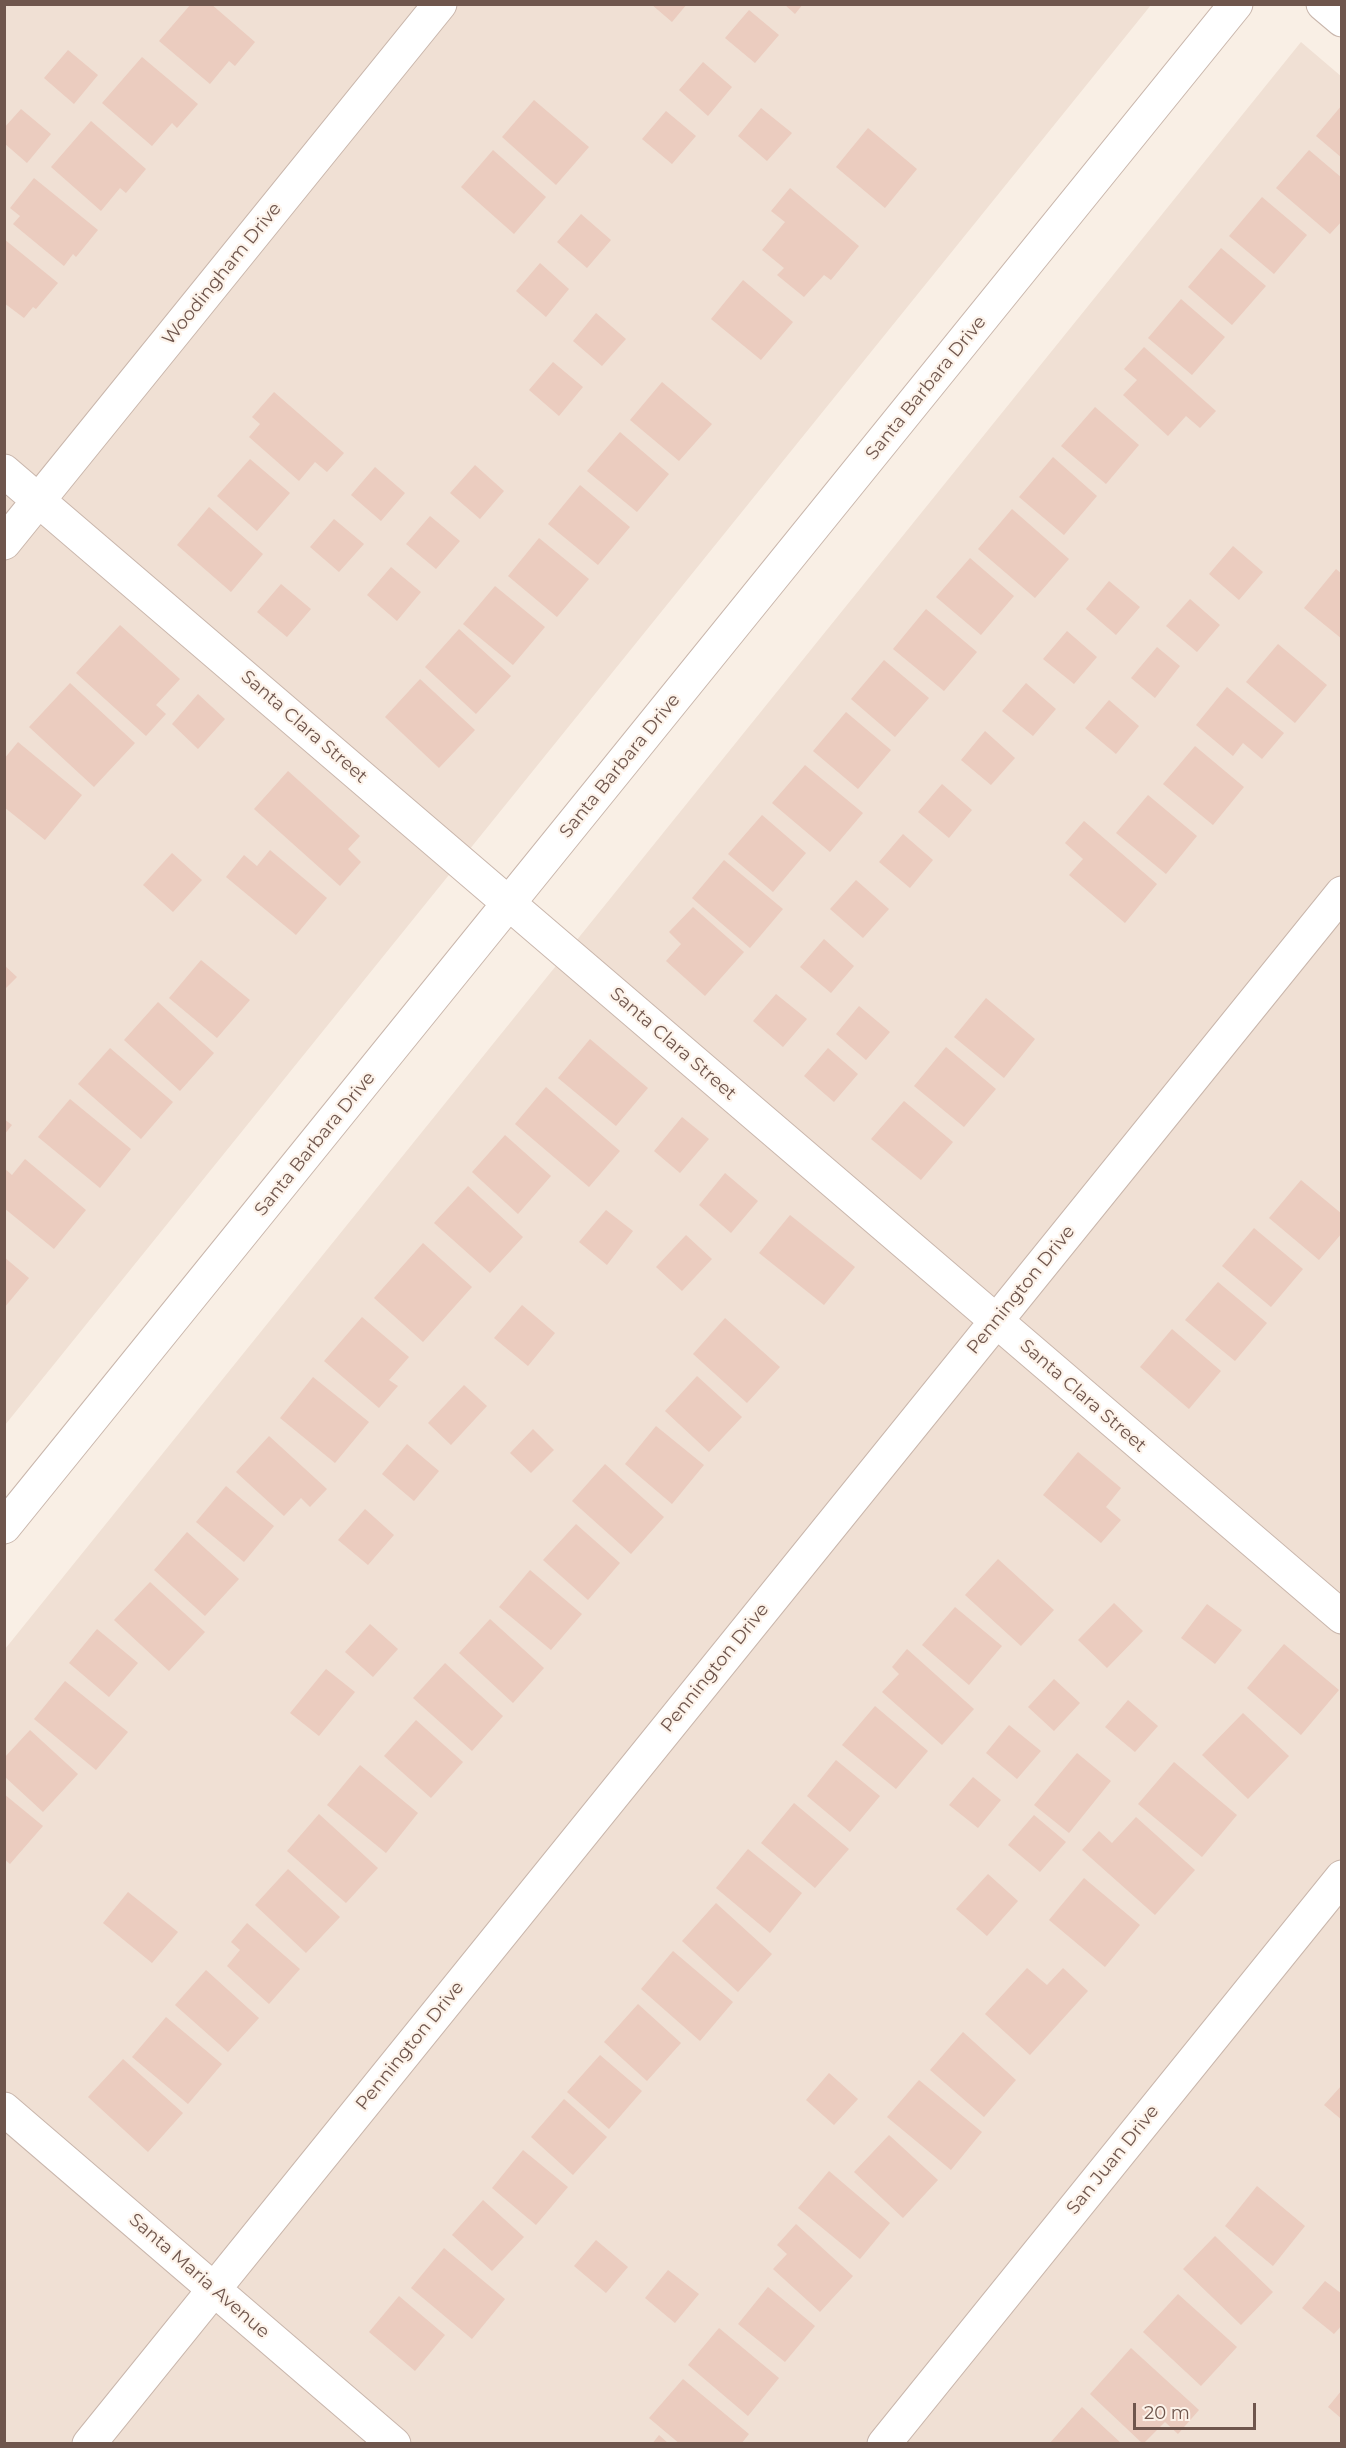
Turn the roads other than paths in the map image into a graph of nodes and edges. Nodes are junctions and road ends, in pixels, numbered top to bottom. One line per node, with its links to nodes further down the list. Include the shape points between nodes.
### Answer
1 (440, 4): 6 (street, Woodingham Drive)
2 (1236, 4): 9 (street, Santa Barbara Drive)
3 (1323, 4): 4 (street)
4 (1341, 21)
5 (4, 471): 6 (street, Santa Clara Street)
6 (40, 500): 7 (street, Woodingham Drive); 9 (street, Santa Clara Street)
7 (4, 543)
8 (1341, 893): 10 (street, Pennington Drive)
9 (509, 903): 10 (street, Santa Clara Street); 11 (street, Santa Barbara Drive)
10 (996, 1321): 12 (street, Santa Clara Street); 15 (street, Pennington Drive)
11 (4, 1527)
12 (1341, 1617)
13 (1341, 1877): 18 (street, San Juan Drive)
14 (4, 2109): 15 (street, Santa Maria Avenue)
15 (214, 2289): 16 (street, Pennington Drive); 17 (street, Santa Maria Avenue)
16 (90, 2444)
17 (394, 2444)
18 (884, 2444)

